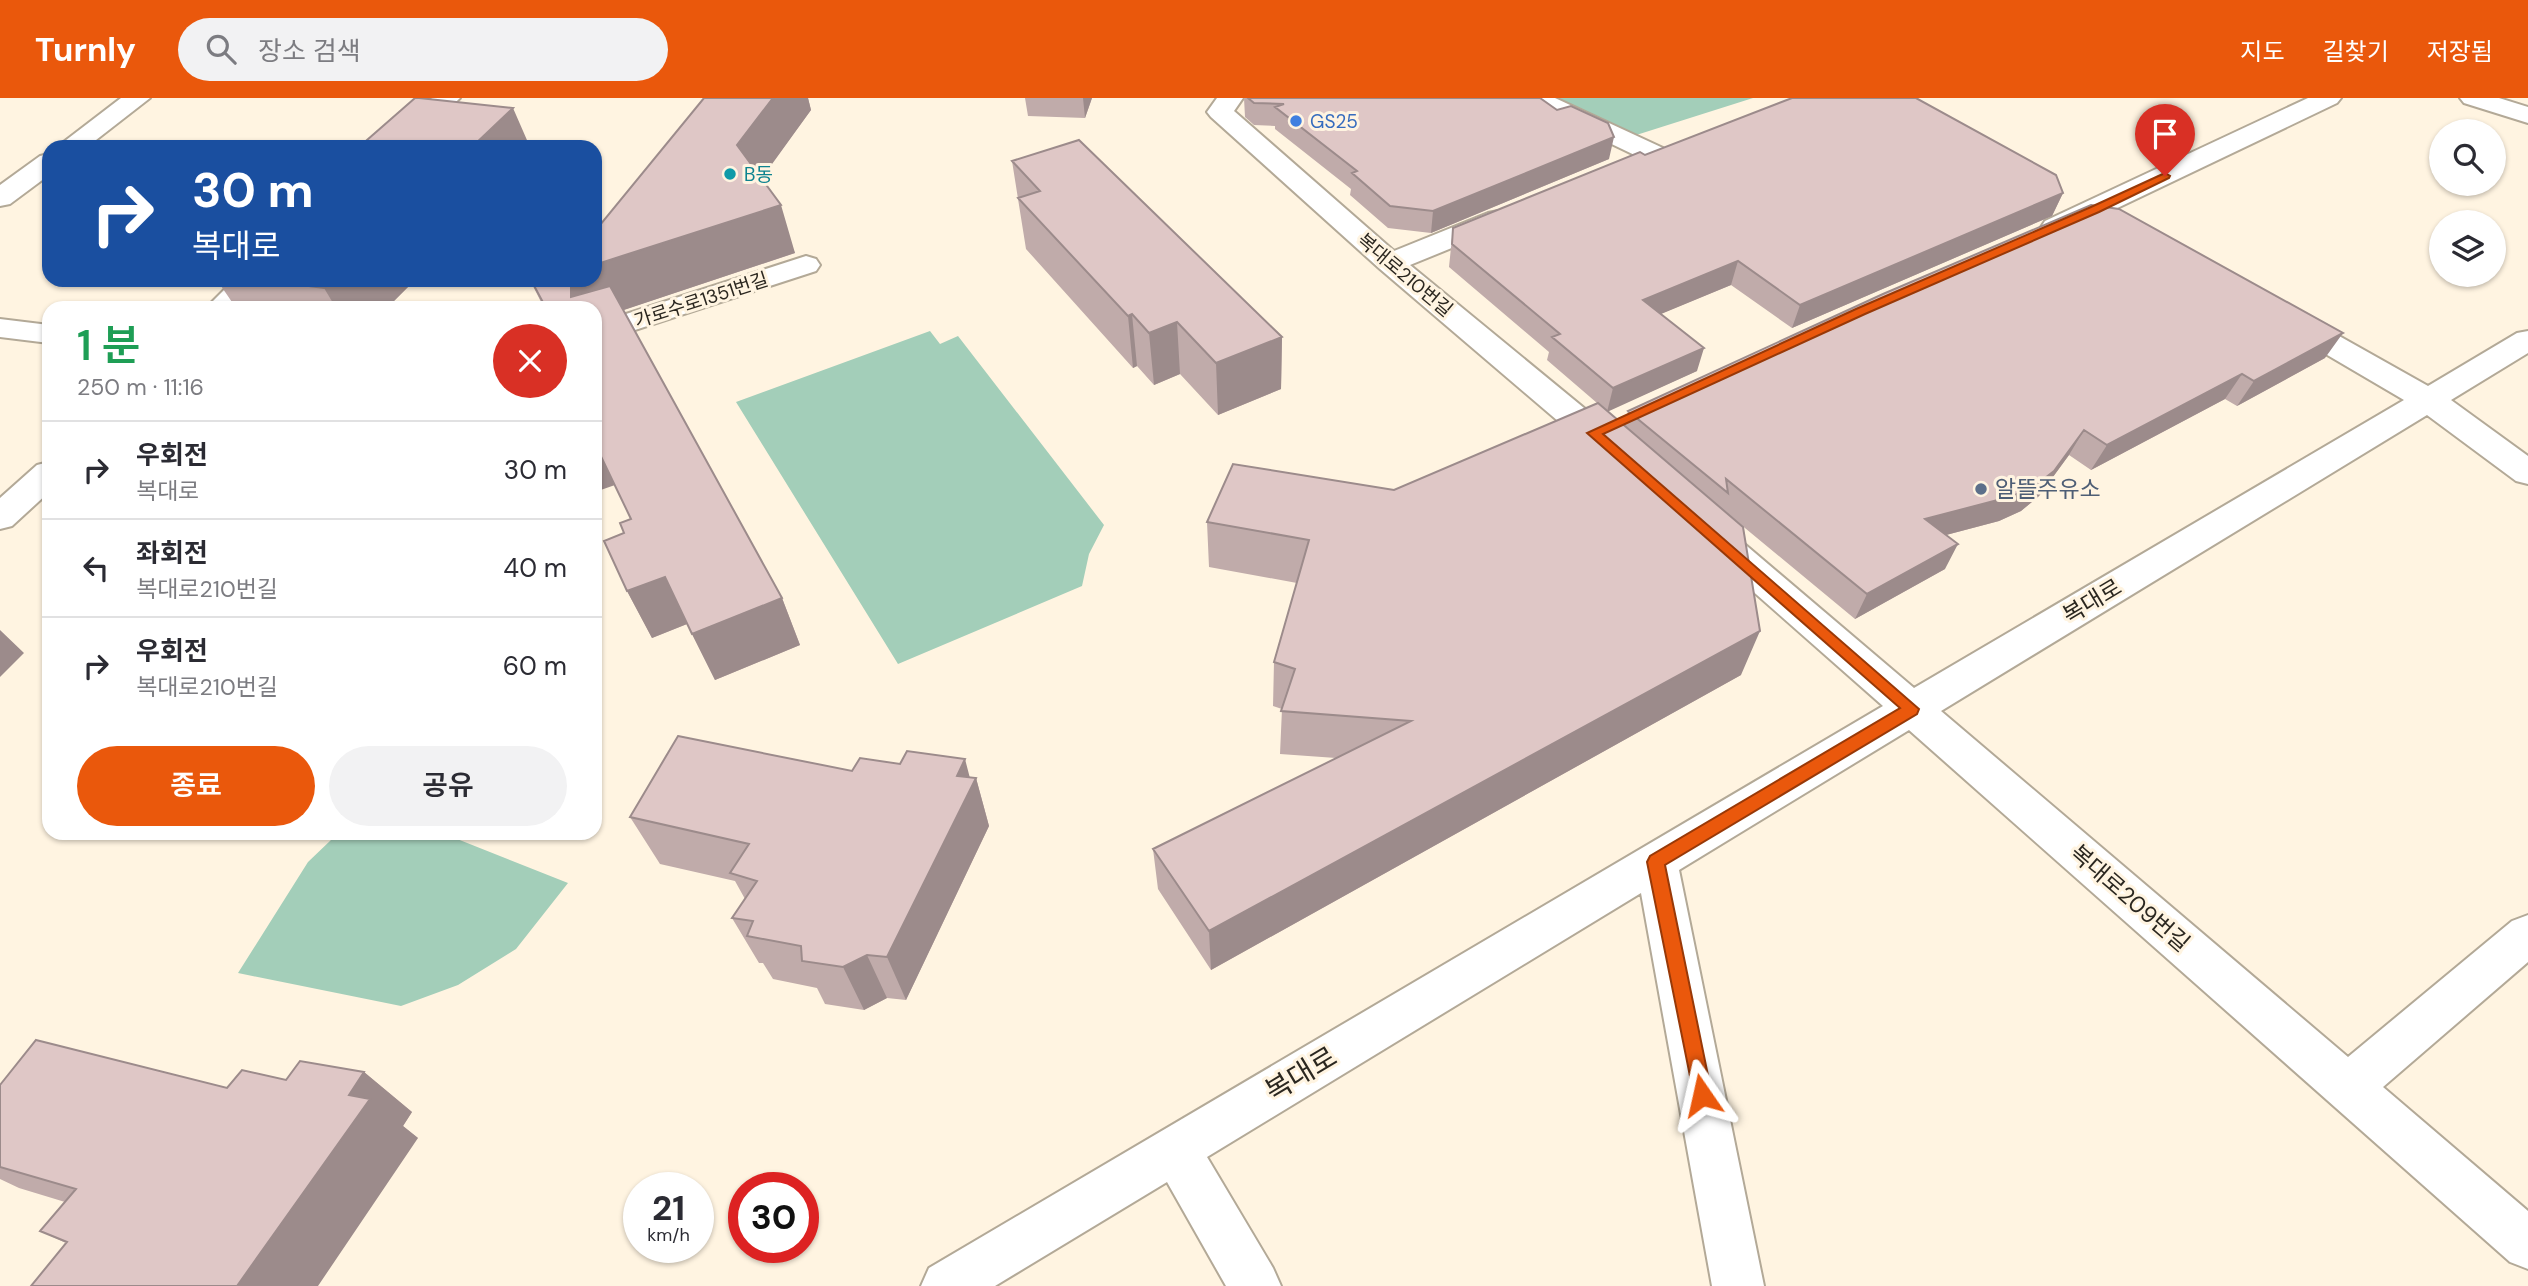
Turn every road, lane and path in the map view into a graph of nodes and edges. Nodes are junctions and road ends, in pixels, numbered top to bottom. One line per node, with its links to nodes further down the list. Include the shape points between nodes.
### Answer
1 (137, 98): 8 (street)
2 (447, 98): 9 (street)
3 (1535, 98): 11 (street)
4 (2329, 98): 17 (street, via 2257,131)
5 (2473, 98): 7 (street)
6 (1225, 105): 19 (street, 복대로210번길)
7 (2528, 115)
8 (80, 140)
9 (402, 140)
10 (1679, 145): 11 (street)
11 (1654, 155): 12 (street)
12 (1629, 165)
13 (42, 167): 15 (street)
14 (2060, 190): 17 (street)
15 (0, 198)
16 (1516, 211): 19 (street)
17 (2107, 217): 18 (street)
18 (2034, 236)
19 (1390, 263): 29 (street, 복대로210번길, via 1607,427)
20 (806, 265): 25 (street, 가로수로1351번길)
21 (244, 287): 22 (street)
22 (228, 301)
23 (2262, 305): 28 (street)
24 (0, 328): 26 (street)
25 (602, 332)
26 (42, 333)
27 (2528, 340): 28 (street, 복대로)
28 (2429, 400): 30 (street); 34 (street, 복대로)
29 (1635, 469)
30 (2528, 473)
31 (42, 479): 33 (street)
32 (1686, 513): 34 (street)
33 (0, 517)
34 (1911, 709): 35 (street, 복대로); 37 (street, 복대로209번길)
35 (1656, 862): 38 (street, 복대로); 42 (street)
36 (2528, 935): 37 (street)
37 (2348, 1087): 39 (street, 복대로209번길)
38 (1175, 1149): 40 (street, 복대로); 41 (street)
39 (2528, 1244)
40 (947, 1286)
41 (1255, 1286)
42 (1738, 1286)

